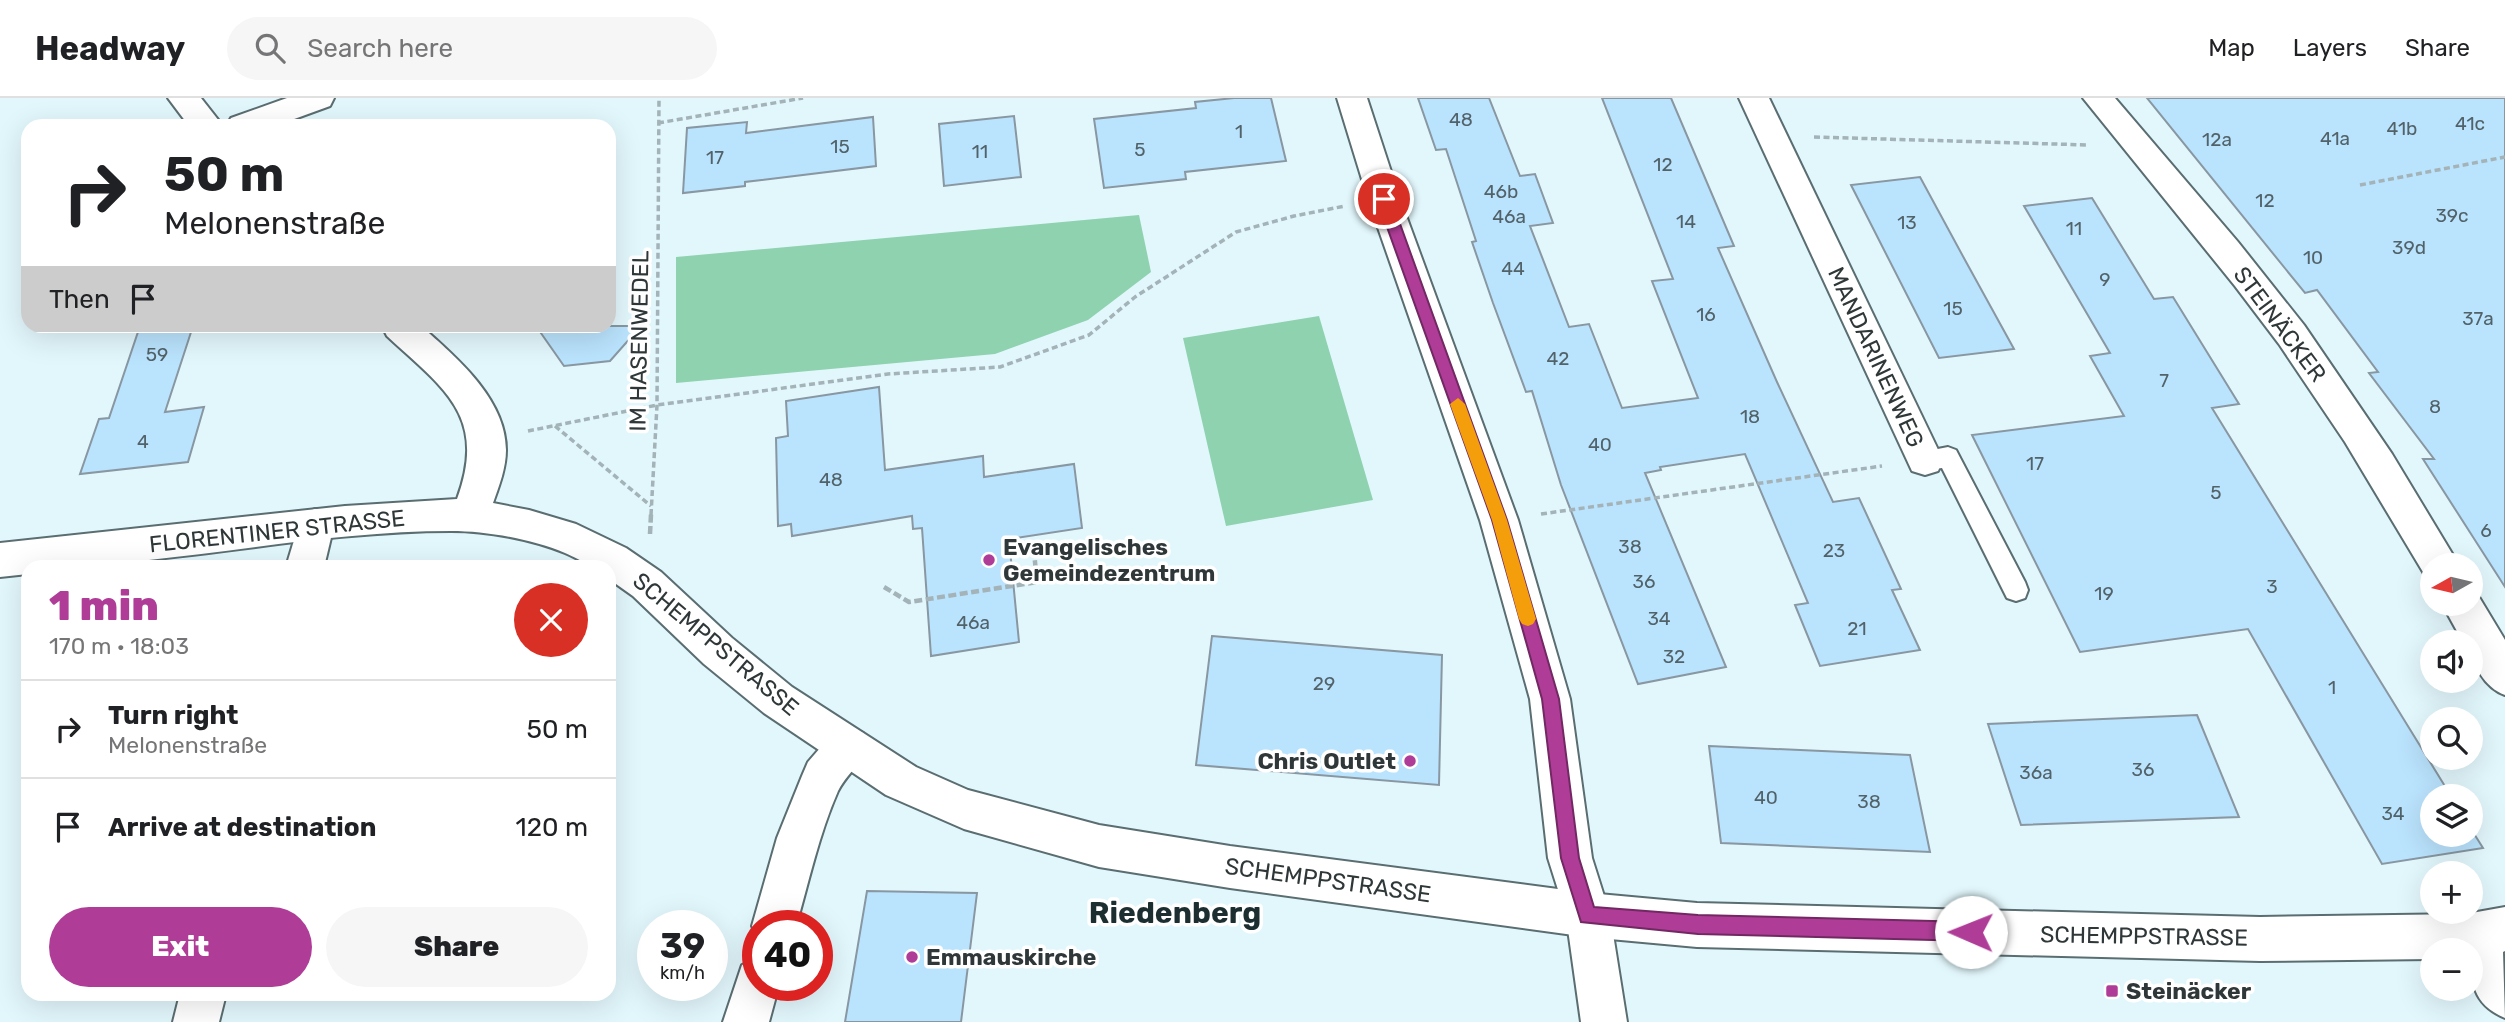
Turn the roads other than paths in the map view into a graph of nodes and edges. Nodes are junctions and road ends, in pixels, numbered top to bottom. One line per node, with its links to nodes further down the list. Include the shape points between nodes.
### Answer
1 (183, 98): 6 (street)
2 (319, 98): 7 (street)
3 (1352, 98): 22 (street, via 1499,520 1550,699 1570,858)
4 (1754, 98): 9 (street, MANDARINENWEG)
5 (2098, 98): 12 (street, STEINÄCKER, via 2267,302 2373,452)
6 (201, 119)
7 (261, 119)
8 (406, 333): 10 (street, via 469,396 487,440 484,474)
9 (1924, 460): 17 (lane, MANDARINENWEG, via 1948,457)
10 (470, 515): 11 (street, FLORENTINER STRASSE); 15 (street, SCHEMPPSTRASSE, via 576,540)
11 (315, 525): 13 (street, FLORENTINER STRASSE); 14 (street)
12 (2433, 553)
13 (0, 559)
14 (307, 560)
15 (612, 560)
16 (616, 563): 20 (street, SCHEMPPSTRASSE, via 647,584 778,700)
17 (2016, 590)
18 (2469, 616): 19 (street)
19 (2505, 677)
20 (848, 747): 21 (street, via 824,775 799,838); 22 (street, SCHEMPPSTRASSE, via 901,780 964,809 1099,846)
21 (779, 910)
22 (1588, 915): 23 (street, SCHEMPPSTRASSE, via 1698,925 2260,939); 29 (street)
23 (2485, 932): 24 (street)
24 (2505, 995)
25 (201, 1001): 27 (street)
26 (752, 1001): 28 (street)
27 (196, 1022)
28 (746, 1022)
29 (1604, 1022)

